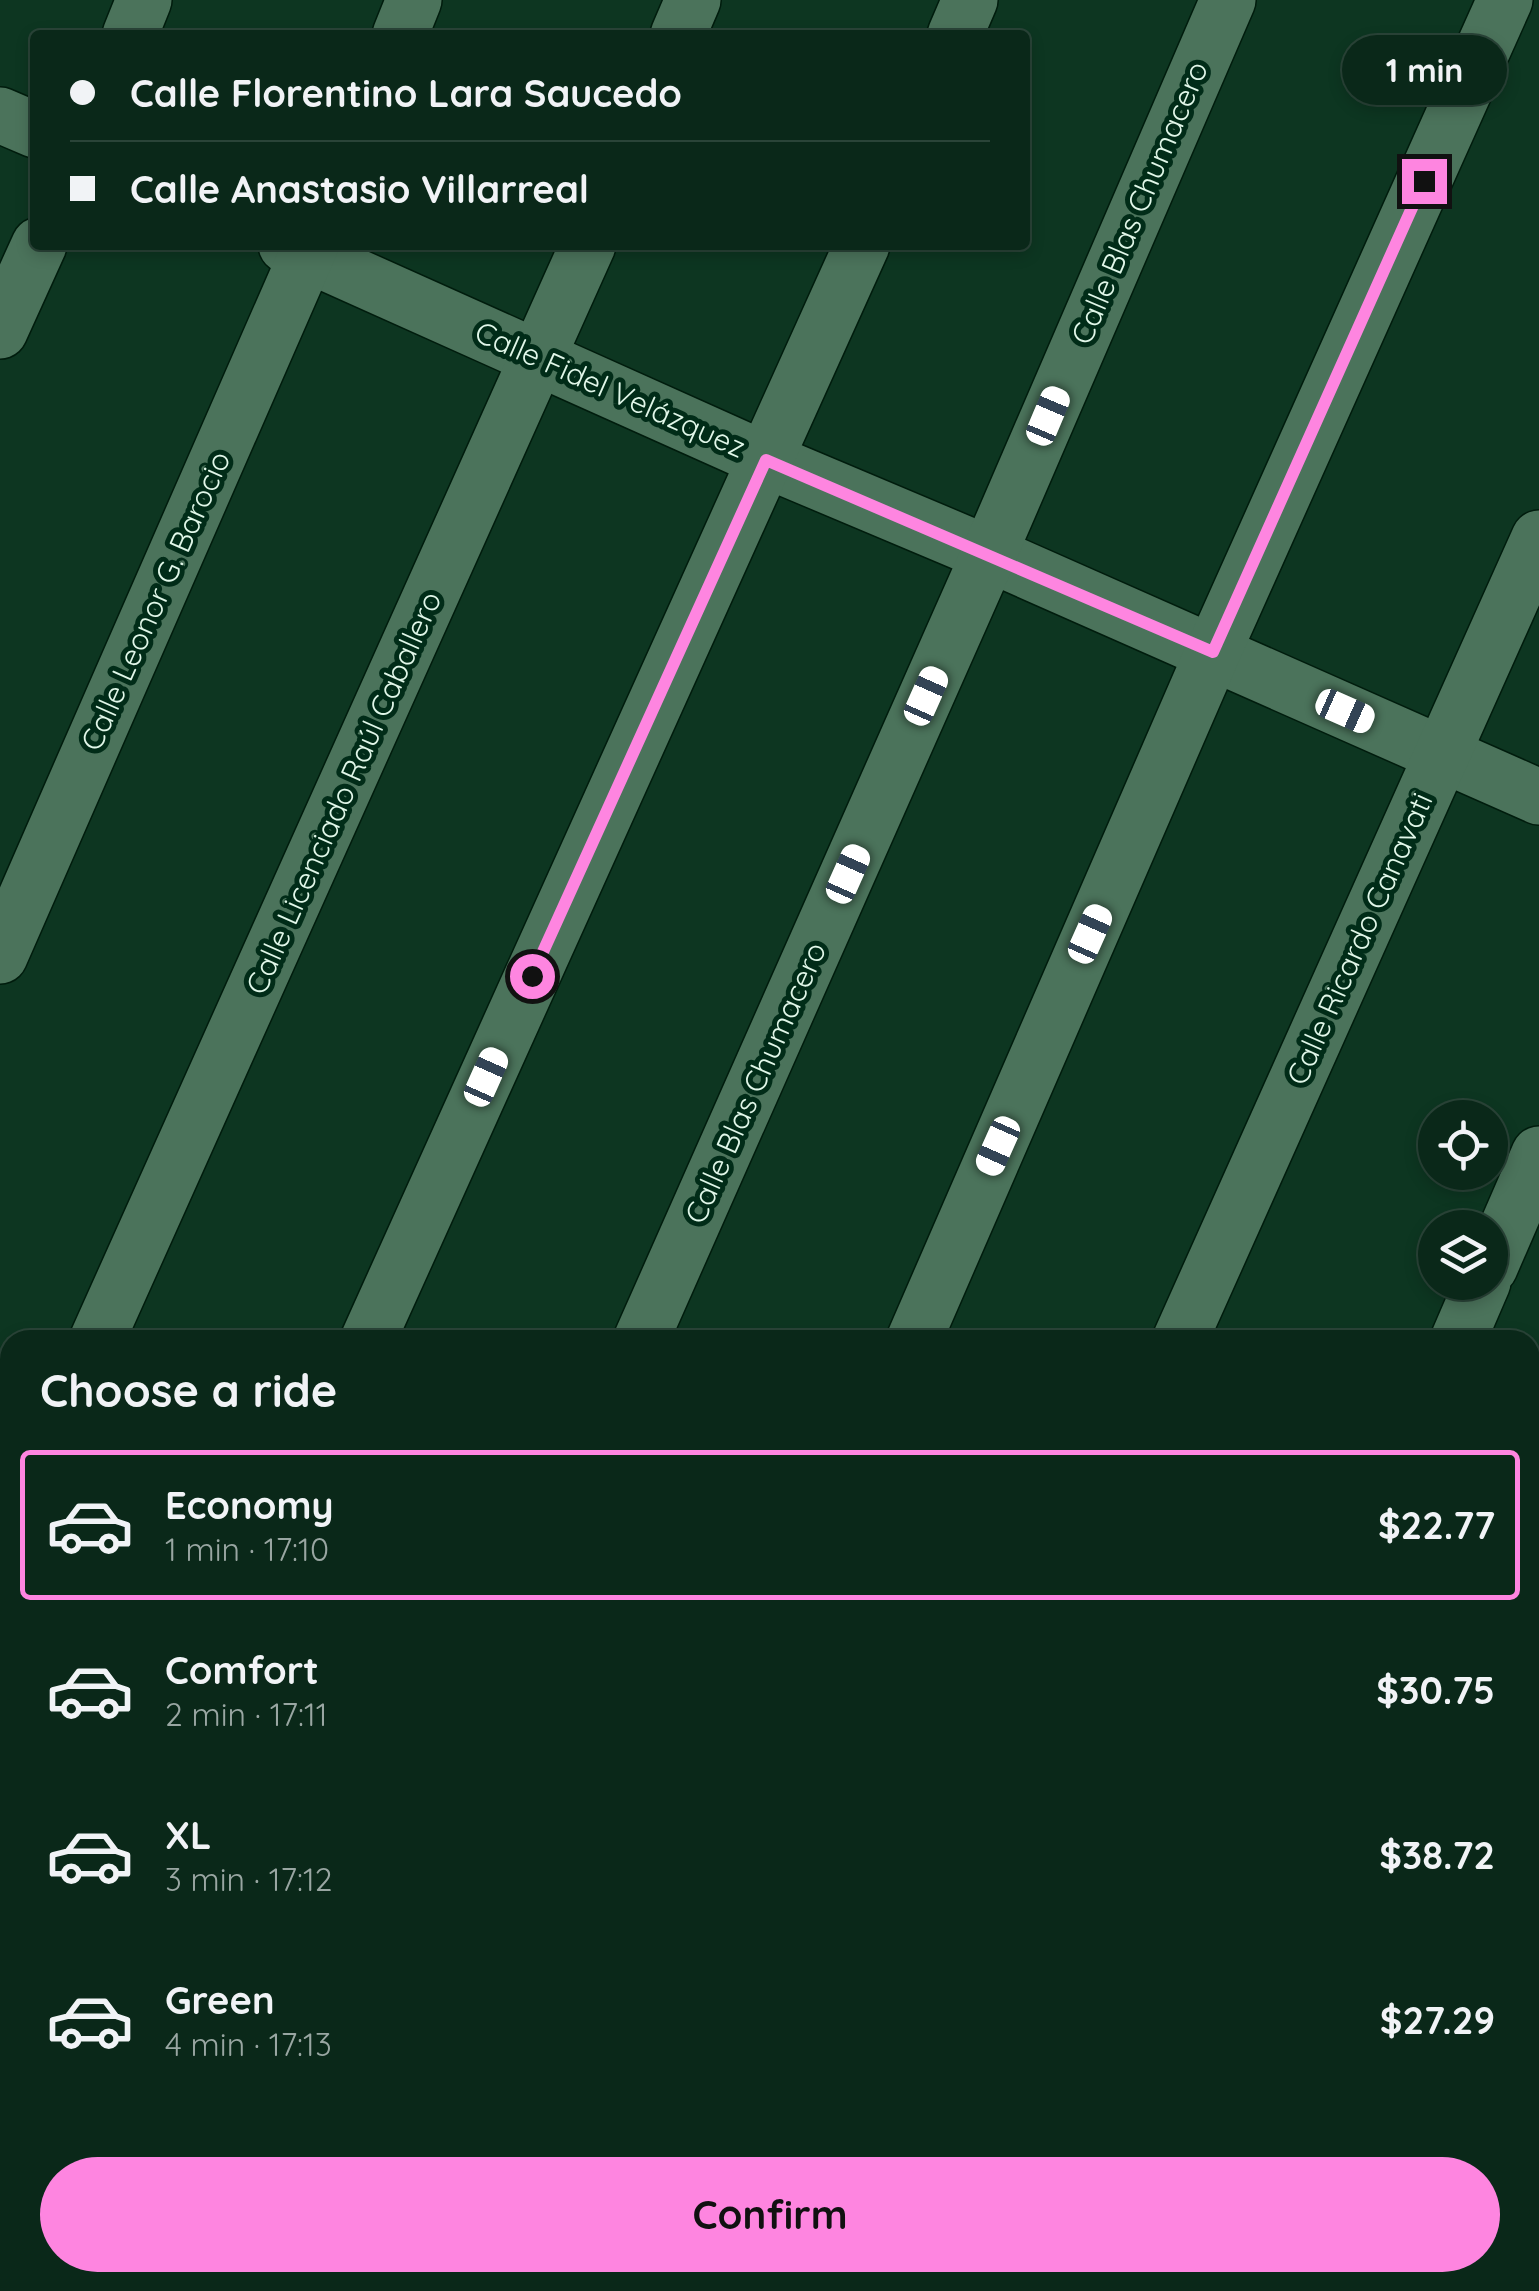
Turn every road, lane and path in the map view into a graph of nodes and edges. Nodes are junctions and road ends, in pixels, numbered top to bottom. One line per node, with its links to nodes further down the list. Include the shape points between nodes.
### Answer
1 (144, 0): 7 (street)
2 (414, 0): 8 (street)
3 (693, 0): 9 (street)
4 (970, 0): 10 (street)
5 (1228, 0): 22 (street, Calle Blas Chumacero)
6 (1505, 0): 23 (street)
7 (132, 30)
8 (402, 30)
9 (680, 30)
10 (957, 30)
11 (0, 115): 12 (street)
12 (30, 128)
13 (36, 250): 18 (street)
14 (300, 250): 26 (street, Calle Leonor G. Barocio)
15 (305, 250): 19 (street, Calle Fidel Velázquez)
16 (586, 250): 19 (street, Calle Licenciado Raúl Caballero)
17 (860, 250): 20 (street)
18 (0, 330)
19 (540, 358): 20 (street, Calle Fidel Velázquez); 30 (street, Calle Licenciado Raúl Caballero)
20 (766, 460): 22 (street, Calle Fidel Velázquez); 31 (street)
21 (1539, 538): 24 (street, Calle Ricardo Canavati)
22 (989, 554): 23 (street, Calle Fidel Velázquez); 32 (street, Calle Blas Chumacero)
23 (1213, 652): 24 (street, Calle Fidel Velázquez); 33 (street)
24 (1444, 754): 25 (street, Calle Fidel Velázquez); 34 (street, Calle Ricardo Canavati)
25 (1539, 796)
26 (0, 956)
27 (1539, 1154): 28 (street)
28 (1508, 1225)
29 (1475, 1300): 35 (street)
30 (102, 1330)
31 (373, 1330)
32 (645, 1330)
33 (918, 1330)
34 (1185, 1330)
35 (1462, 1330)

